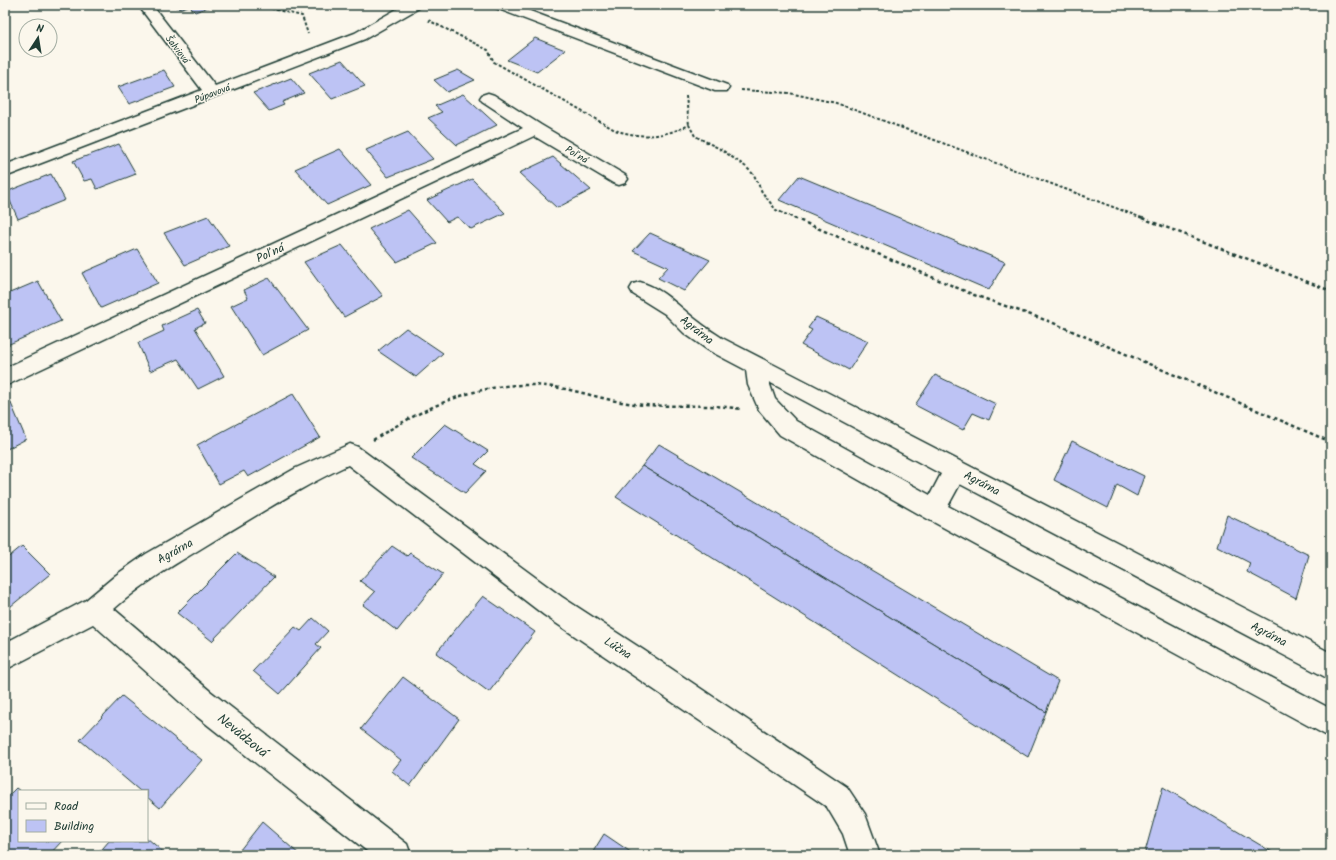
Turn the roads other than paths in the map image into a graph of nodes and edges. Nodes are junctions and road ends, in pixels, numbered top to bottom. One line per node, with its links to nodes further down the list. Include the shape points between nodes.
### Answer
1 (145, 5): 5 (street, Šalviová)
2 (501, 5): 4 (street)
3 (411, 7): 5 (street, Púpavová, via 360,36)
4 (721, 88)
5 (212, 93): 8 (street, Púpavová)
6 (488, 98): 7 (street, Poľná)
7 (535, 129): 9 (street, Poľná); 12 (street, Poľná)
8 (5, 171)
9 (618, 179)
10 (640, 289): 11 (street, Agrárna, via 672,309 715,344)
11 (756, 365): 14 (street, Agrárna); 15 (street, via 759,385 767,404 788,428)
12 (5, 377)
13 (350, 454): 16 (street, Agrárna, via 304,475 155,562 125,582); 21 (street, Lúčna, via 553,606 837,797 850,813)
14 (956, 469): 15 (street); 18 (street, Agrárna)
15 (934, 510): 19 (street)
16 (95, 609): 17 (street, Agrárna); 20 (street, Nevädzová, via 200,701)
17 (5, 657)
18 (1331, 667)
19 (1331, 724)
20 (396, 855)
21 (865, 855)

